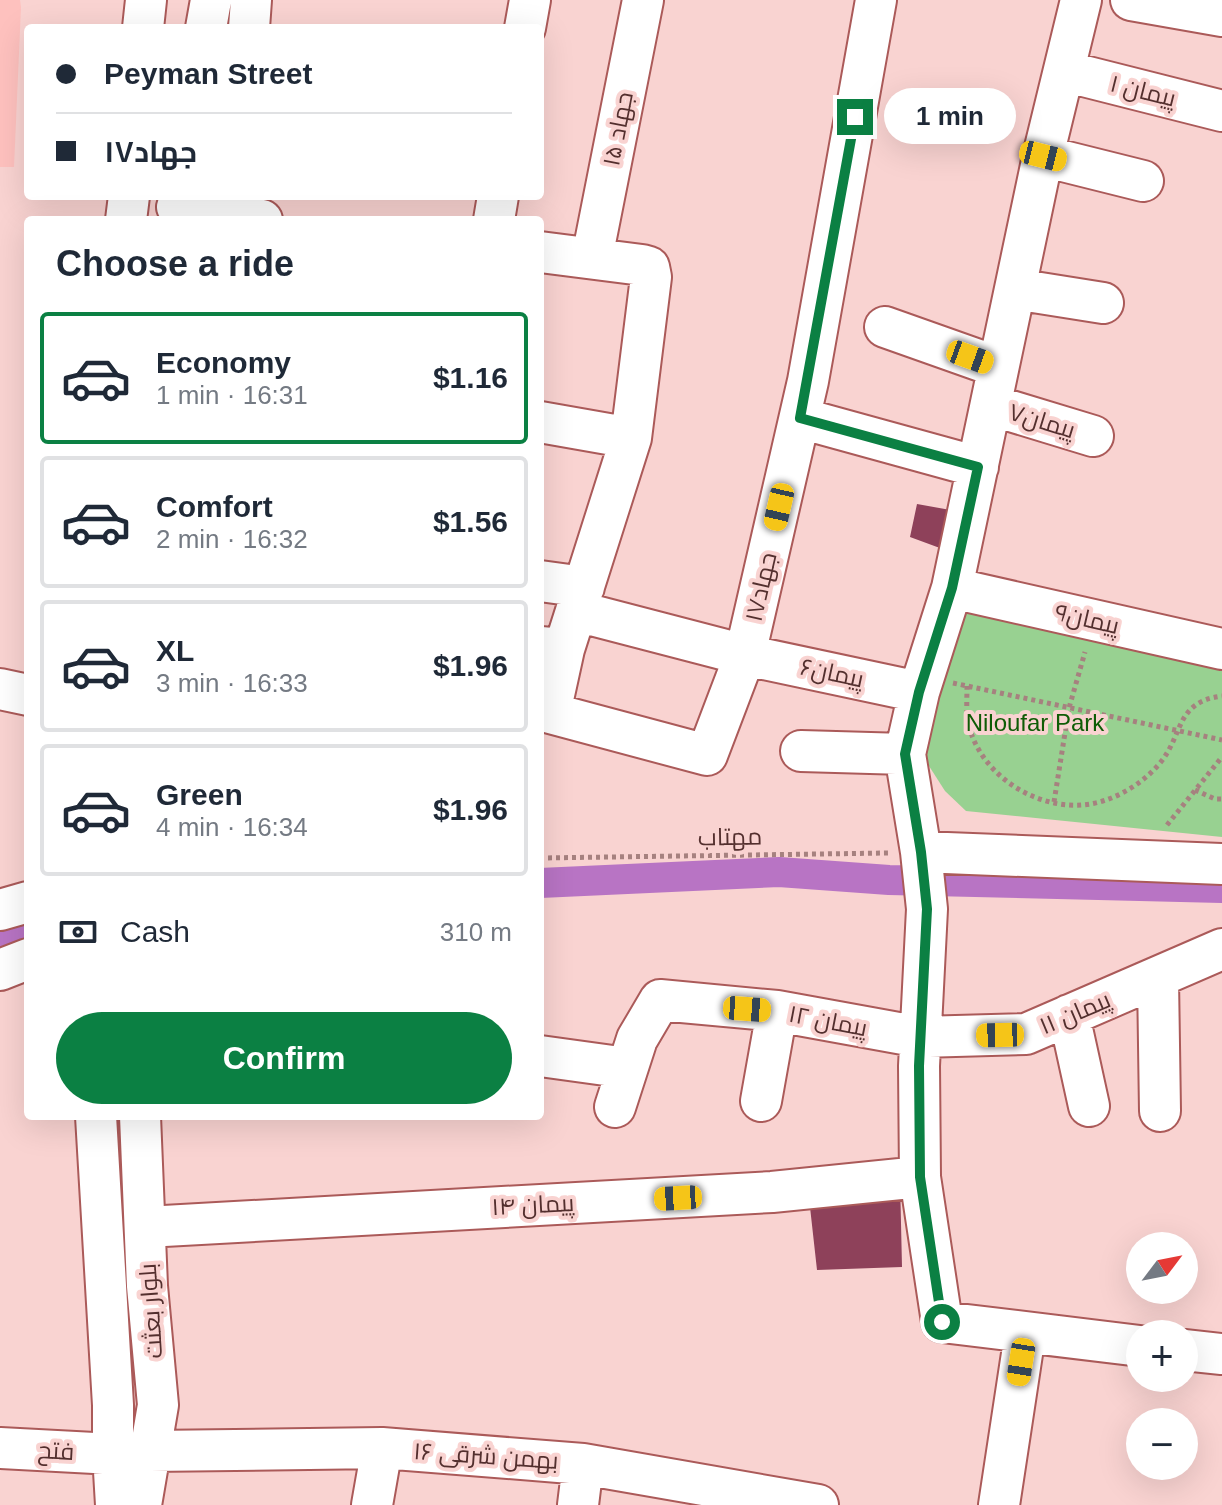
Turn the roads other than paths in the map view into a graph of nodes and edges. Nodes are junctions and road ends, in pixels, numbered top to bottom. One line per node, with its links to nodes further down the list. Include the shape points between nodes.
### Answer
1 (146, 0): 10 (street)
2 (211, 0): 11 (street)
3 (251, 0): 12 (street)
4 (530, 0): 13 (street)
5 (643, 0): 21 (street, جهاد ۱۵)
6 (876, 0): 26 (street, جهاد۱۷)
7 (1081, 0): 14 (street)
8 (1131, 0): 9 (street)
9 (1222, 16)
10 (143, 24)
11 (207, 24)
12 (249, 24)
13 (526, 24)
14 (1064, 71): 15 (street, پیمان ۱); 16 (street)
15 (1222, 111)
16 (1043, 156): 17 (street); 22 (street)
17 (1143, 181)
18 (177, 208): 19 (street)
19 (247, 211)
20 (544, 252): 21 (street)
21 (592, 258): 29 (street, via 649,267)
22 (1015, 289): 23 (street); 25 (street)
23 (1103, 303)
24 (885, 327): 25 (street, پیمان۷)
25 (994, 386): 28 (street, پیمان۷); 30 (street)
26 (800, 418): 30 (street); 36 (street, جهاد۱۷)
27 (544, 423): 29 (street)
28 (1093, 436)
29 (631, 438): 33 (street)
30 (978, 467): 32 (street)
31 (544, 583): 33 (street, پیمان۶)
32 (952, 588): 35 (street, پیمان۹); 37 (street)
33 (580, 599): 34 (street); 36 (street, پیمان۶)
34 (552, 648): 36 (street, جهاد۱۷, via 550,713 707,755)
35 (1222, 649)
36 (745, 655): 37 (street, پیمان۶)
37 (922, 684): 41 (street)
38 (0, 689): 39 (street)
39 (24, 694)
40 (801, 751): 41 (street)
41 (905, 754): 42 (street)
42 (922, 860): 43 (street); 52 (street, via 927,909)
43 (1222, 864)
44 (24, 903): 45 (street)
45 (0, 910)
46 (1222, 949): 49 (street, پیمان ۱۱)
47 (24, 961): 48 (street)
48 (0, 970)
49 (1158, 978): 51 (street, پیمان ۱۱); 58 (street)
50 (777, 1011): 52 (street, پیمان ۱۲); 54 (street, پیمان ۱۲, via 660,1000); 55 (street)
51 (1069, 1015): 52 (street, پیمان ۱۱, via 1026,1034); 56 (street)
52 (920, 1037): 61 (street)
53 (544, 1057): 54 (street)
54 (627, 1068): 57 (street, پیمان ۱۲)
55 (761, 1101)
56 (1089, 1106)
57 (615, 1107)
58 (1160, 1111)
59 (96, 1120): 69 (street, بلوار بعثت, via 113,1405)
60 (140, 1120): 62 (street, بلوار بعثت)
61 (920, 1177): 62 (street, پیمان ۱۴, via 772,1192); 63 (street, via 942,1322)
62 (146, 1227): 69 (street, بلوار بعثت, via 158,1405)
63 (1025, 1334): 64 (street); 76 (street)
64 (1126, 1345)
65 (1198, 1351): 66 (street)
66 (1222, 1354)
67 (0, 1448): 69 (street, فتح)
68 (382, 1448): 69 (street, بهمن شرقی ۱۶); 70 (street, بهمن شرقی ۱۶); 73 (street)
69 (131, 1452): 71 (street, بلوار بعثت); 72 (street, بلوار بعثت)
70 (583, 1464): 74 (street); 75 (street, بهمن شرقی ۱۶)
71 (116, 1505)
72 (141, 1505)
73 (372, 1505)
74 (578, 1505)
75 (818, 1505)
76 (999, 1505)

